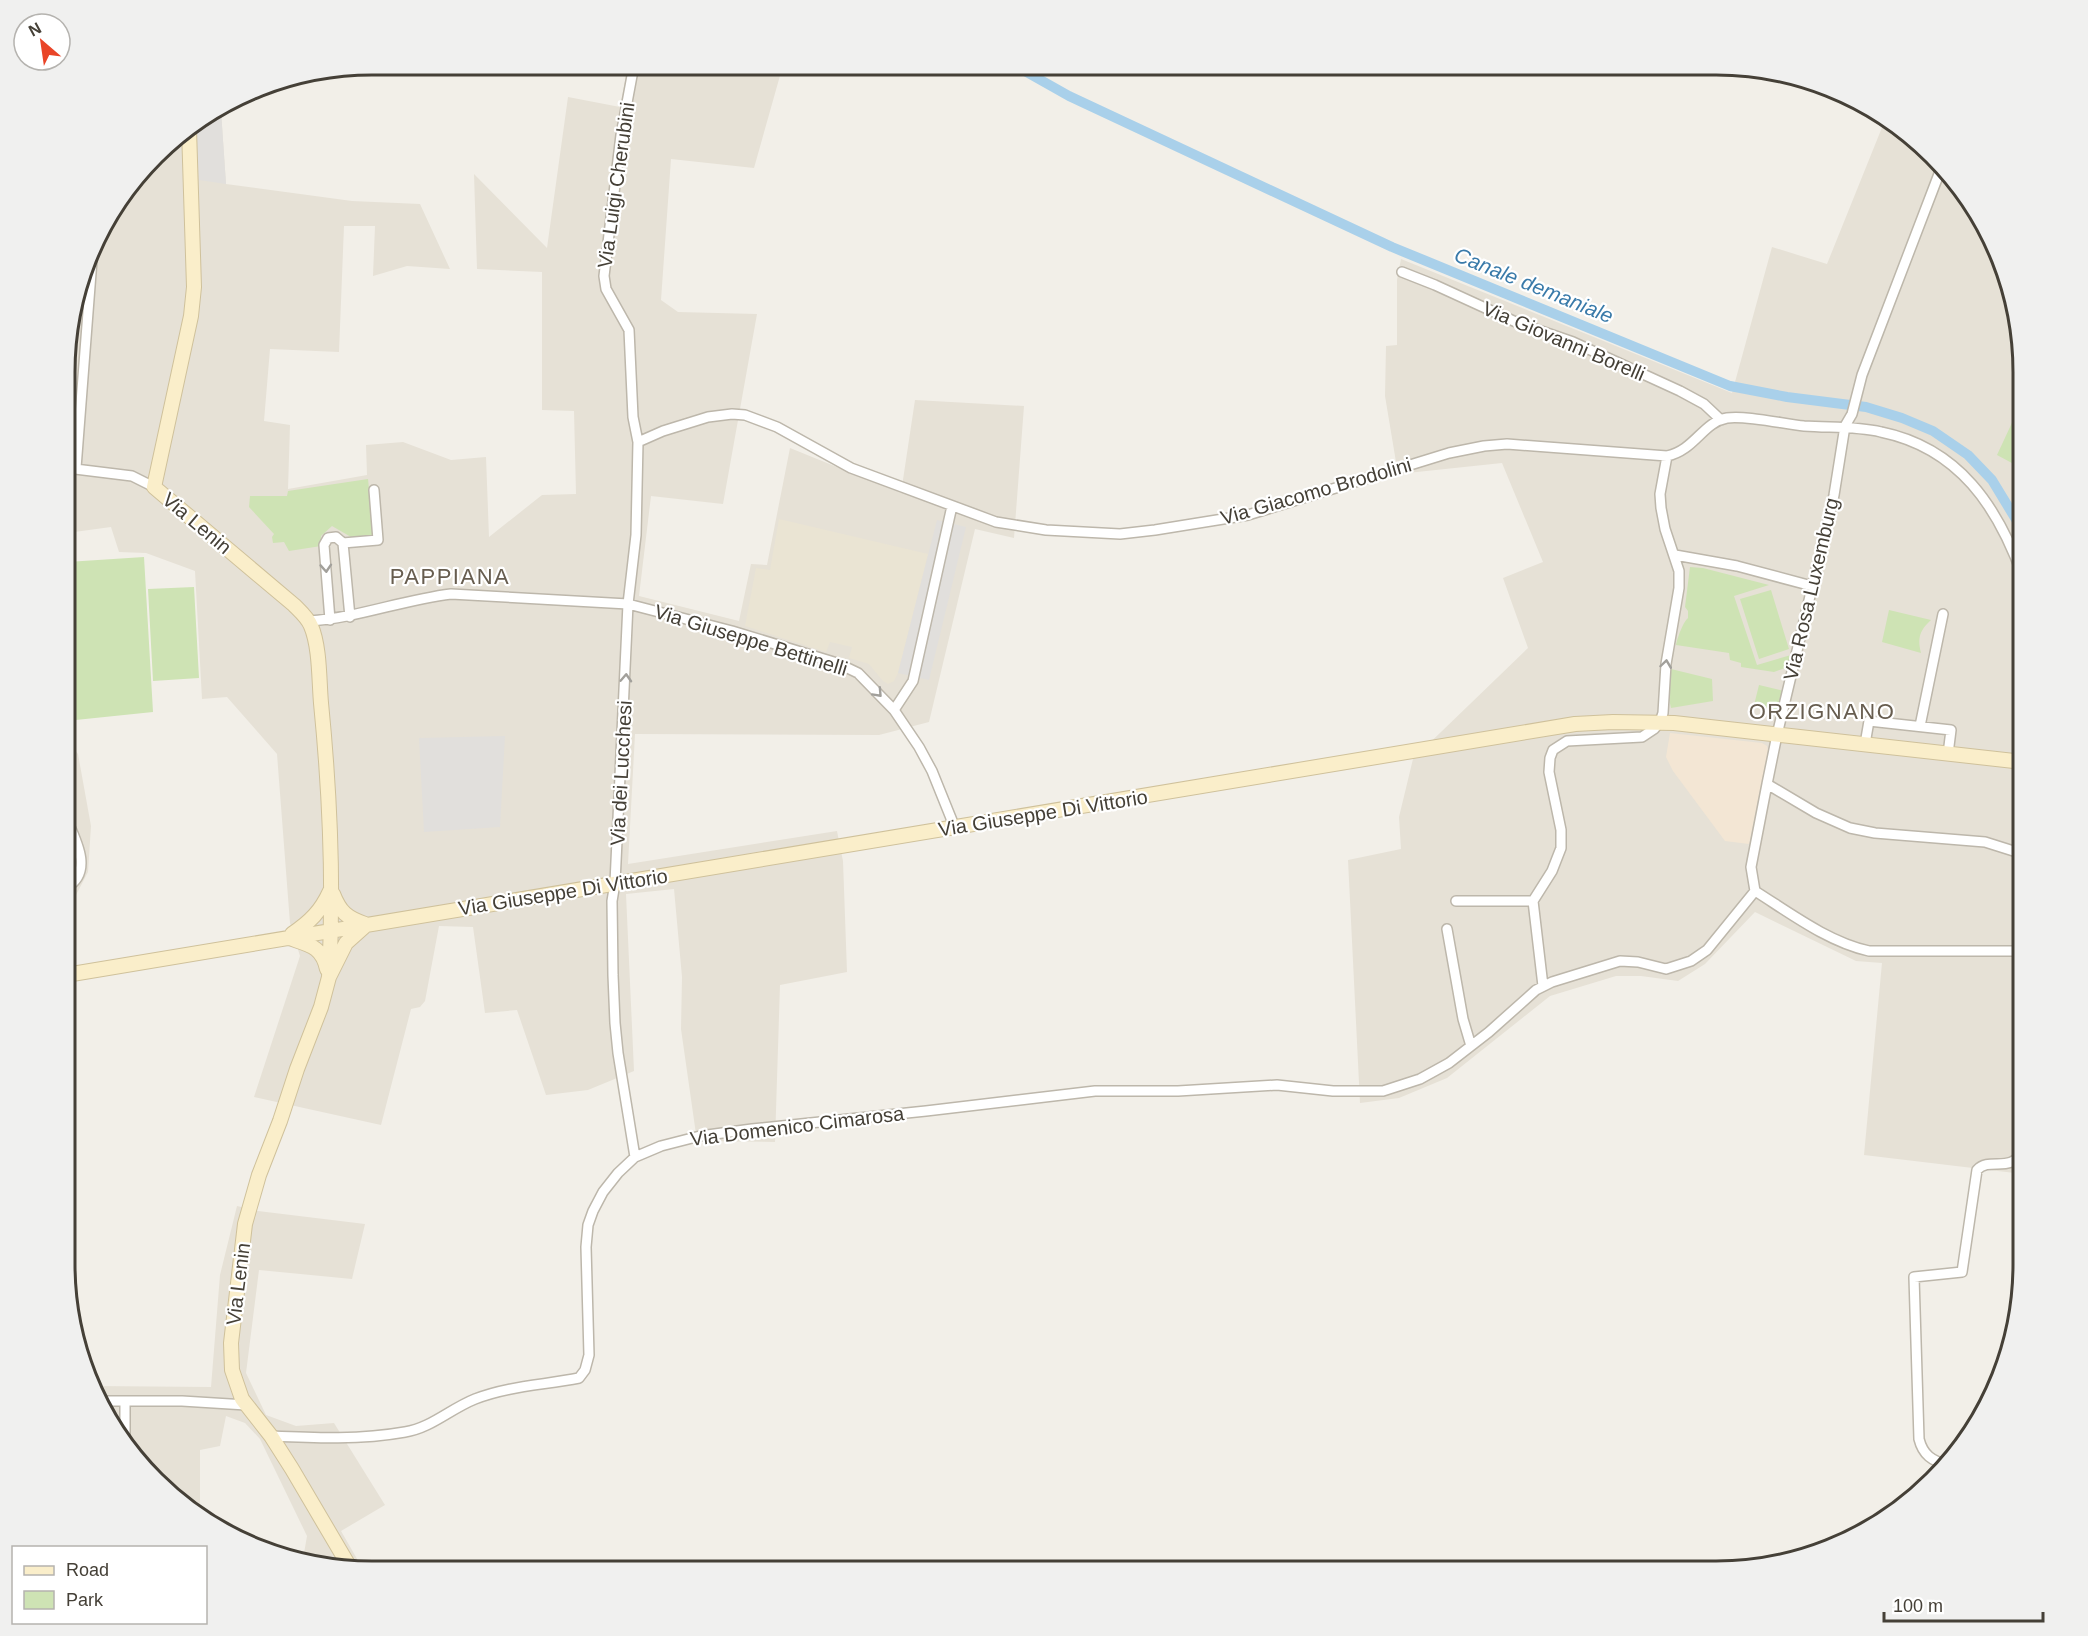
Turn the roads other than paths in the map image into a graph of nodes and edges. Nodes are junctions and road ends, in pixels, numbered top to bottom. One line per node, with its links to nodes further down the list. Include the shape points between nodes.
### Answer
1 (632, 75): 9 (street, Via Luigi Cherubini, via 604,276 606,289 629,330)
2 (189, 138): 12 (main road, Via Lenin, via 194,287)
3 (1938, 175): 7 (street, Via Rosa Luxemburg)
4 (1402, 272): 6 (street, Via Giovanni Borelli, via 1680,391 1704,404)
5 (90, 280): 8 (street)
6 (1721, 420): 7 (street); 10 (street, via 1687,448)
7 (1845, 426): 16 (street, via 1882,432 1930,449 1961,472 1984,499); 18 (street, Via Rosa Luxemburg, via 1834,495)
8 (75, 437)
9 (638, 442): 14 (street, Via Giacomo Brodolini, via 708,417 745,415 777,427 851,468); 19 (street, via 636,535)
10 (1667, 456): 14 (street, Via Giacomo Brodolini, via 1507,444 1484,446 1425,460 1248,515 1120,534 1011,526); 17 (street, via 1661,508)
11 (75, 468): 12 (street, via 132,476)
12 (154, 487): 23 (main road, Via Lenin)
13 (374, 490): 15 (street, via 378,540)
14 (952, 506): 24 (street, via 913,681)
15 (343, 543): 21 (street); 22 (street, one-way to 22, via 336,537 328,538 324,545)
16 (2013, 549)
17 (1675, 555): 18 (street); 25 (street, one-way to 17, via 1679,588)
18 (1812, 586): 27 (street, Via Rosa Luxemburg)
19 (628, 604): 21 (street, via 451,594); 24 (street, Via Giuseppe Bettinelli, one-way to 24, via 837,663 858,673); 36 (street, Via dei Lucchesi, one-way to 19)
20 (1943, 615): 26 (street)
21 (350, 617): 22 (street)
22 (330, 620): 23 (street)
23 (309, 621): 37 (main road, Via Lenin, via 325,736)
24 (894, 710): 32 (street, Via Giuseppe Bettinelli, via 932,771)
25 (1660, 722): 27 (main road, Via Giuseppe Di Vittorio); 32 (main road, Via Giuseppe Di Vittorio, via 1554,727); 40 (street, via 1642,737 1567,741 1553,750 1550,772 1561,848)
26 (1920, 726): 28 (street, via 1869,721); 29 (street, via 1951,730)
27 (1777, 735): 28 (main road, Via Giuseppe Di Vittorio); 31 (street, Via Rosa Luxemburg)
28 (1865, 744): 29 (main road, Via Giuseppe Di Vittorio)
29 (1948, 754): 30 (main road, Via Giuseppe Di Vittorio)
30 (2013, 761)
31 (1767, 784): 34 (street, via 1850,828 1985,842); 38 (street, Via Rosa Luxemburg, via 1751,867)
32 (955, 828): 36 (main road, Via Giuseppe Di Vittorio)
33 (75, 840): 35 (street, via 82,869)
34 (2013, 851)
35 (75, 880)
36 (615, 883): 41 (main road, Via Giuseppe Di Vittorio); 50 (street, Via dei Lucchesi, via 615,1023)
37 (331, 890): 41 (main road, Via Lenin, via 341,912); 43 (main road, Via Lenin); 44 (main road, via 314,918)
38 (1755, 891): 45 (street, via 1855,948); 48 (street, Via Domenico Cimarosa, via 1707,950 1682,966 1666,969 1620,961)
39 (1456, 901): 40 (street)
40 (1533, 901): 48 (street)
41 (367, 925): 43 (main road, Via Giuseppe Di Vittorio); 47 (main road, Via Lenin, via 346,943)
42 (1447, 929): 49 (street)
43 (332, 931): 44 (main road, Via Giuseppe Di Vittorio); 47 (main road, Via Lenin)
44 (287, 937): 46 (main road, Via Giuseppe Di Vittorio); 47 (main road, via 317,950)
45 (2013, 951)
46 (75, 973)
47 (329, 977): 54 (main road, Via Lenin, via 245,1224 231,1357 235,1381)
48 (1542, 986): 49 (street, Via Domenico Cimarosa)
49 (1471, 1046): 50 (street, Via Domenico Cimarosa, via 1437,1071 1383,1091 1277,1085 1095,1091 700,1136)
50 (635, 1157): 56 (street, Via Domenico Cimarosa, via 603,1192 588,1225 589,1355 579,1378 491,1393 429,1425 406,1432 340,1439)
51 (2013, 1162): 57 (street, via 1988,1164 1977,1170 1962,1272 1914,1277 1919,1439 1921,1448)
52 (109, 1401): 53 (street)
53 (124, 1401): 54 (street); 55 (street)
54 (246, 1405): 56 (main road, Via Lenin)
55 (125, 1429)
56 (271, 1436): 58 (main road, Via Lenin)
57 (1937, 1462)
58 (345, 1559)

